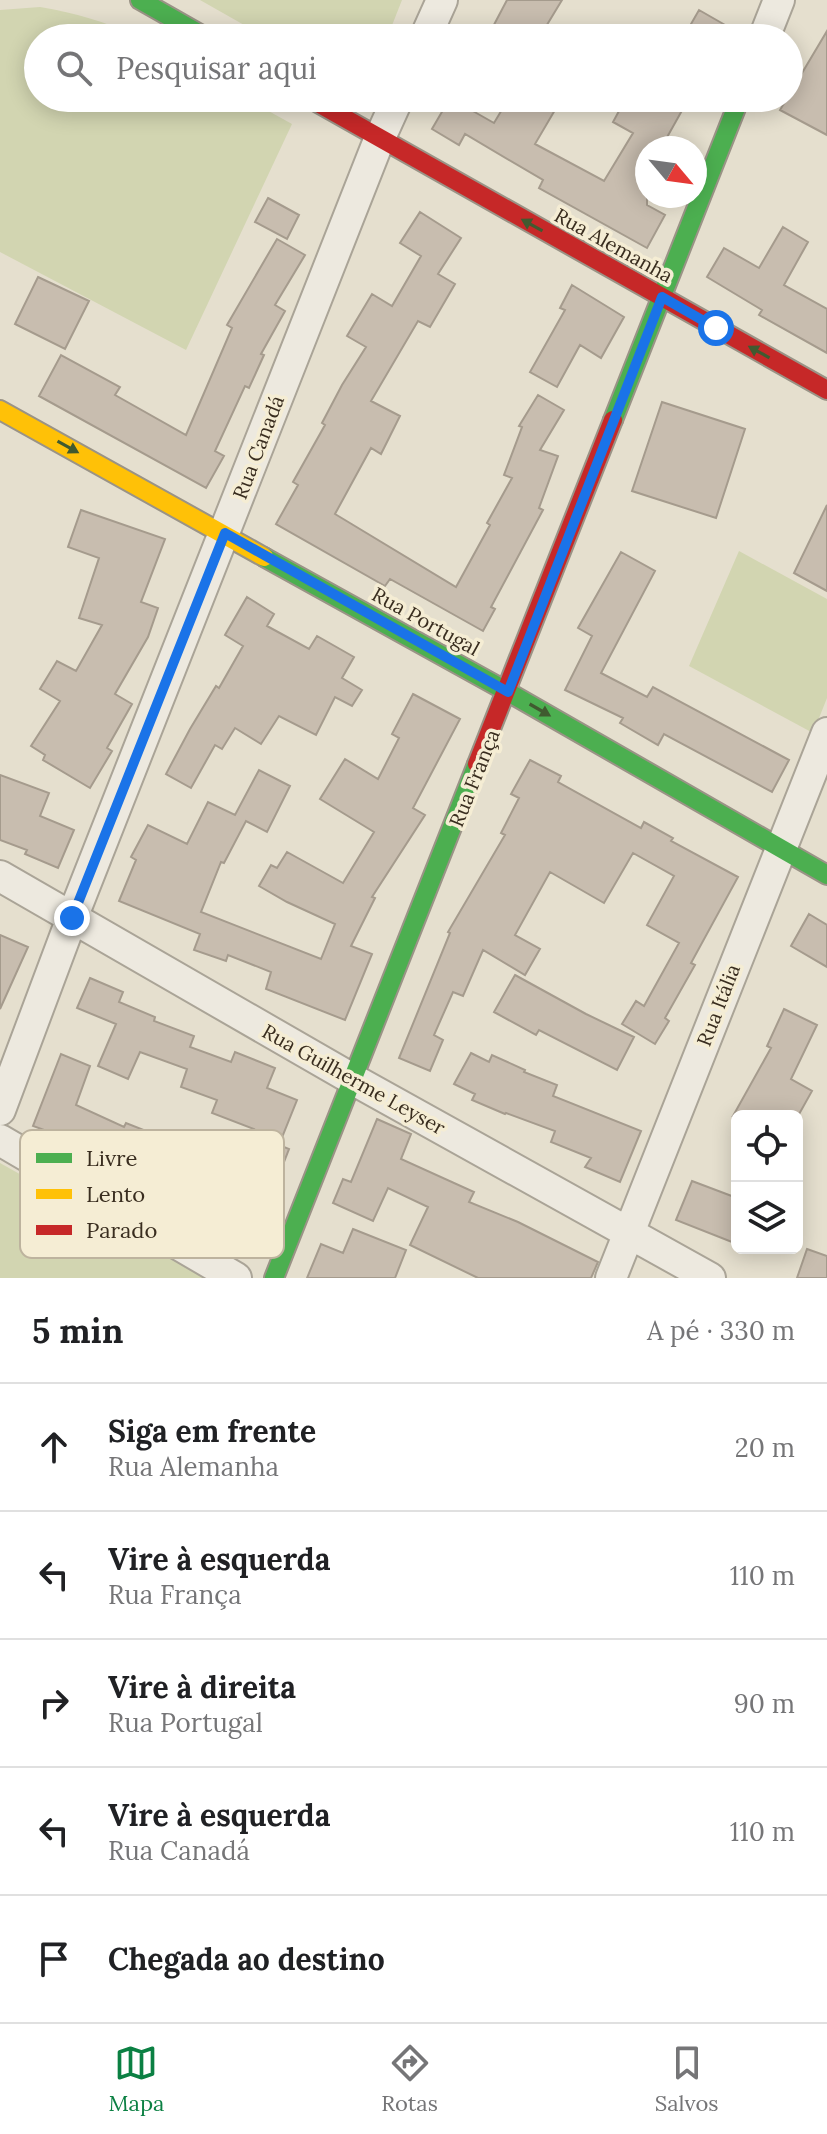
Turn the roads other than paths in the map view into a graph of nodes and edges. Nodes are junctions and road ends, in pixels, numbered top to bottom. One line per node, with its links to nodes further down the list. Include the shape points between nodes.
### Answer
1 (140, 0): 4 (street)
2 (442, 0): 5 (street)
3 (779, 0): 6 (street)
4 (182, 24)
5 (431, 24)
6 (770, 24)
7 (332, 112): 10 (street, Rua Alemanha)
8 (392, 112): 10 (street, Rua Canadá)
9 (735, 112): 11 (street, Rua França)
10 (379, 140): 11 (street, Rua Alemanha, one-way to 10); 14 (street, Rua Canadá)
11 (662, 297): 12 (street, Rua Alemanha, one-way to 11); 15 (street, Rua França)
12 (827, 390)
13 (0, 410): 14 (street, Rua Portugal, one-way to 14)
14 (225, 533): 15 (street, Rua Portugal); 20 (street, Rua Canadá)
15 (508, 692): 17 (street, Rua Portugal, one-way to 17); 21 (street, Rua França)
16 (827, 733): 17 (street, Rua Itália)
17 (780, 848): 18 (street, Rua Portugal); 25 (street, Rua Itália)
18 (827, 875)
19 (0, 876): 20 (street, Rua Guilherme Leyser)
20 (72, 918): 21 (street, Rua Guilherme Leyser); 22 (street, Rua Canadá)
21 (354, 1080): 25 (street, Rua Guilherme Leyser); 26 (street, Rua França)
22 (0, 1110)
23 (2, 1142): 24 (street)
24 (20, 1152)
25 (628, 1233): 31 (street, Rua Itália); 32 (street, Rua Guilherme Leyser)
26 (284, 1253)
27 (202, 1258): 29 (street)
28 (282, 1258): 30 (street, Rua França)
29 (236, 1278)
30 (274, 1278)
31 (611, 1278)
32 (710, 1278)

